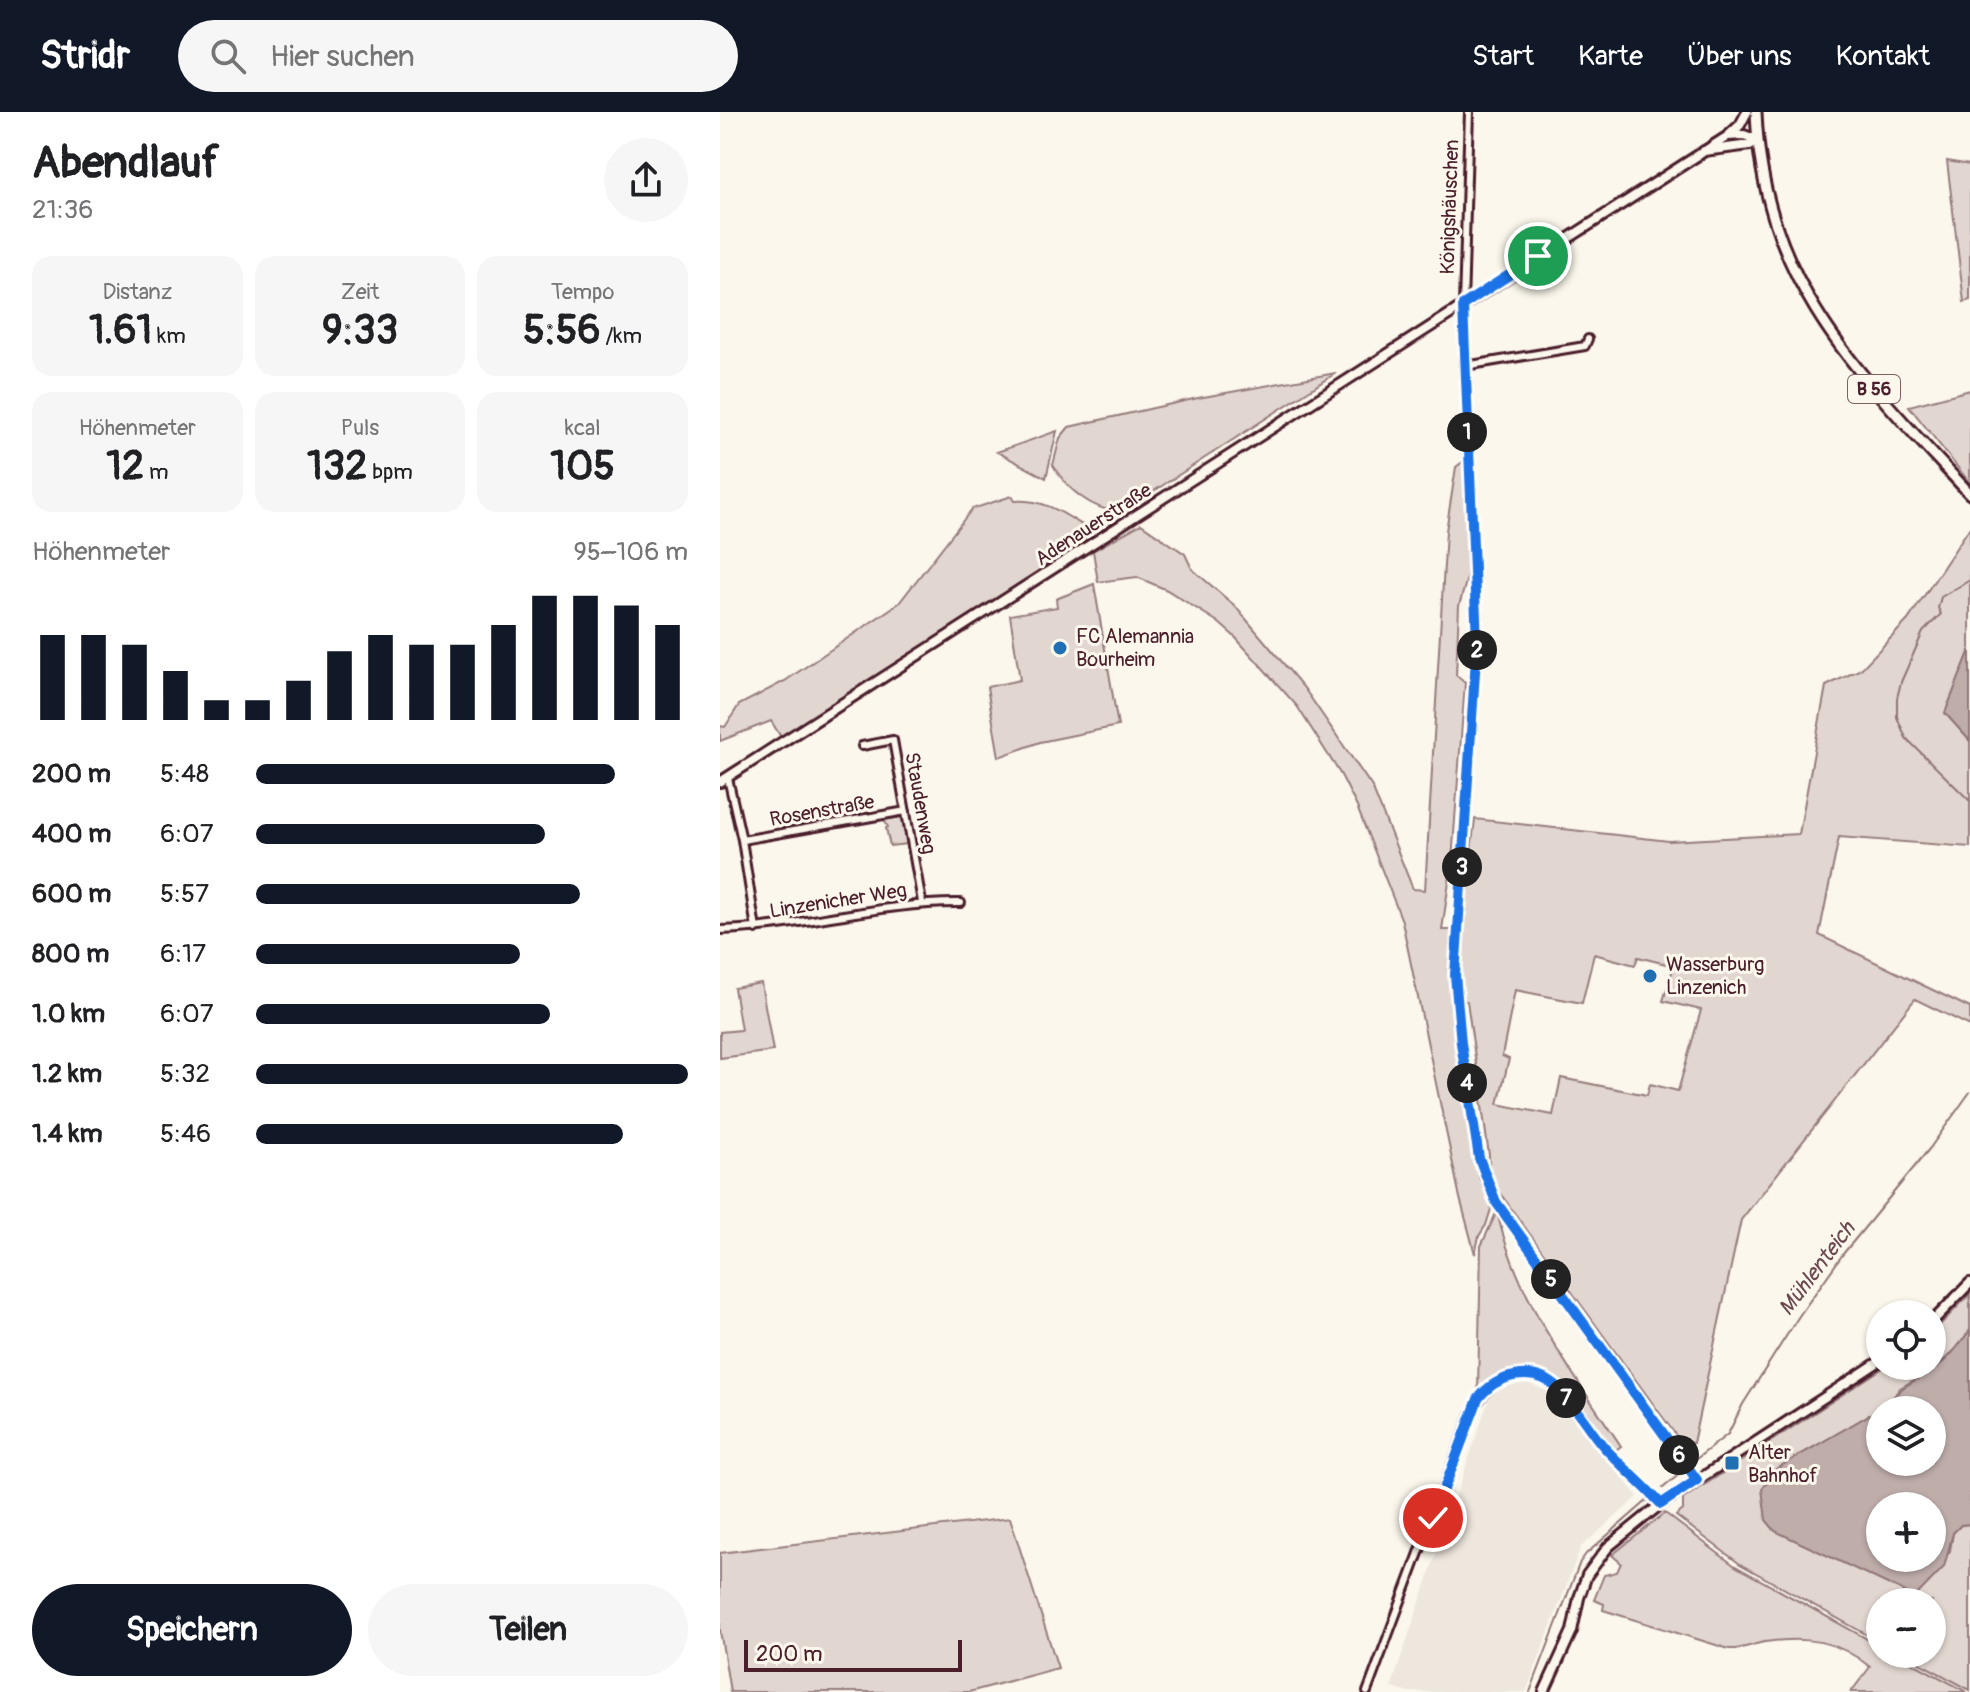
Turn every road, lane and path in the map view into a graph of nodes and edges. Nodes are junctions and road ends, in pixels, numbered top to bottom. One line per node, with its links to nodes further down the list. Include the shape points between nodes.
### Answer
1 (1469, 112): 7 (street, Königshäuschen)
2 (1747, 112): 4 (street, Adenauerstraße)
3 (1756, 112): 5 (main road, B 56)
4 (1728, 136): 5 (street); 6 (street, Adenauerstraße)
5 (1757, 140): 6 (street); 10 (main road, B 56, via 1763,178 1794,273 1827,330)
6 (1704, 151): 7 (street, Adenauerstraße)
7 (1463, 305): 9 (street, Königshäuschen); 12 (street, Adenauerstraße)
8 (1588, 339): 9 (street, via 1585,346)
9 (1465, 366): 22 (street, Königshäuschen, via 1477,642 1455,975 1479,1158 1496,1202)
10 (1970, 494)
11 (862, 746): 13 (street, Staudenweg, via 893,740)
12 (724, 780): 14 (street)
13 (906, 811): 14 (street, Rosenstraße); 15 (street, Staudenweg)
14 (742, 840): 17 (street)
15 (922, 902): 16 (street, Linzenicher Weg); 17 (street, Linzenicher Weg)
16 (961, 903)
17 (756, 929): 18 (street, Linzenicher Weg)
18 (720, 930)
19 (1970, 1283): 20 (street)
20 (1946, 1308)
21 (1866, 1370): 22 (street)
22 (1697, 1480): 23 (street)
23 (1661, 1504): 24 (street, via 1606,1449 1558,1389 1529,1375 1492,1385 1478,1399); 25 (street, via 1608,1547 1591,1569 1572,1631)
24 (1367, 1692)
25 (1544, 1692)

